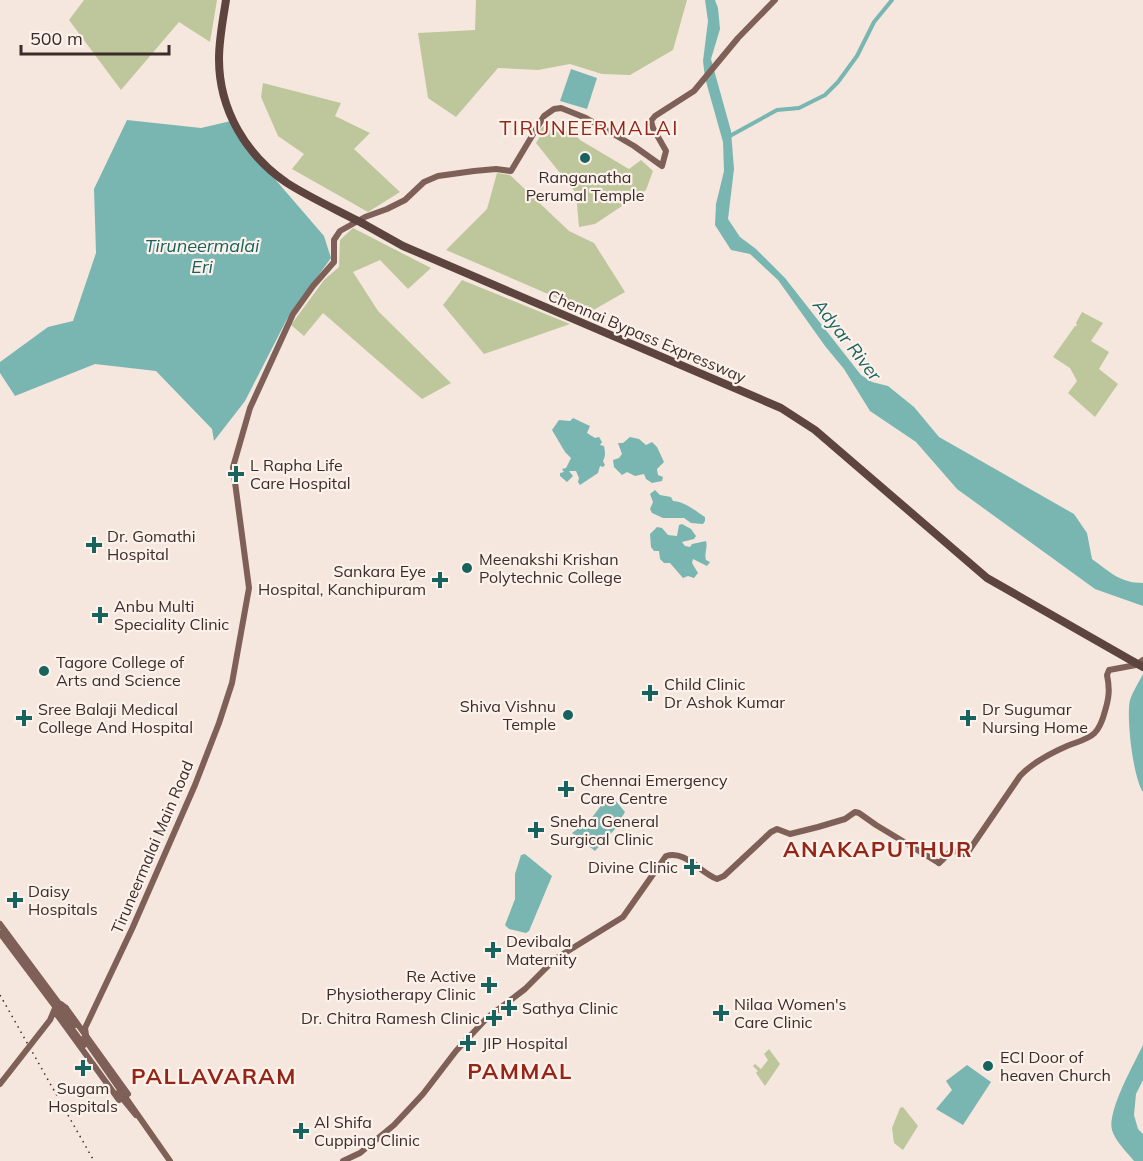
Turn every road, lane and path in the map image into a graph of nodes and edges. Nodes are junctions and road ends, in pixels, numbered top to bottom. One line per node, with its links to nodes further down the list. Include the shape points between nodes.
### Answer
1 (226, 0): 4 (highway, Chennai Bypass Expressway)
2 (231, 0): 4 (highway, Chennai Bypass Expressway)
3 (775, 0): 5 (main road, Tiruneermalai Main Road, via 694,91 651,121 666,150 662,166 578,114 554,109 544,116 511,171 490,169 432,178 405,200)
4 (221, 57): 5 (highway, Chennai Bypass Expressway, via 221,82 228,110 250,149 287,183)
5 (363, 219): 6 (highway, Chennai Bypass Expressway, via 403,246 782,406 987,578); 13 (main road, Tiruneermalai Main Road, via 339,235 336,266 287,326 250,408 233,467 249,588 232,683 195,785)
6 (1139, 660): 7 (highway, Chennai Bypass Expressway, bridge); 9 (main road, via 1136,665 1109,670 1105,711 1101,726 1092,737 1029,767 964,854 949,852 939,863 855,812 845,819 790,834 777,829 717,879)
7 (1143, 667)
8 (666, 849): 9 (main road)
9 (672, 854): 22 (main road, via 663,859 628,912 555,959 476,1028 413,1105 367,1148)
10 (0, 924): 12 (main road)
11 (0, 933): 12 (main road)
12 (16, 950): 14 (main road, via 24,954); 15 (main road, via 12,954); 16 (main road)
13 (101, 995): 16 (main road, Tiruneermalai Main Road); 17 (main road, Tiruneermalai Main Road, via 85,1028)
14 (64, 1006): 15 (main road, bridge, via 57,1005); 15 (main road, bridge, via 64,1014); 20 (main road, bridge, via 131,1098)
15 (56, 1013): 18 (main road, bridge); 19 (main road, bridge); 20 (main road, bridge, via 122,1104)
16 (77, 1036): 17 (main road); 20 (main road, via 93,1063)
17 (87, 1042): 20 (main road)
18 (0, 1084)
19 (0, 1089)
20 (128, 1104): 21 (main road); 21 (main road)
21 (166, 1158)
22 (343, 1161)

